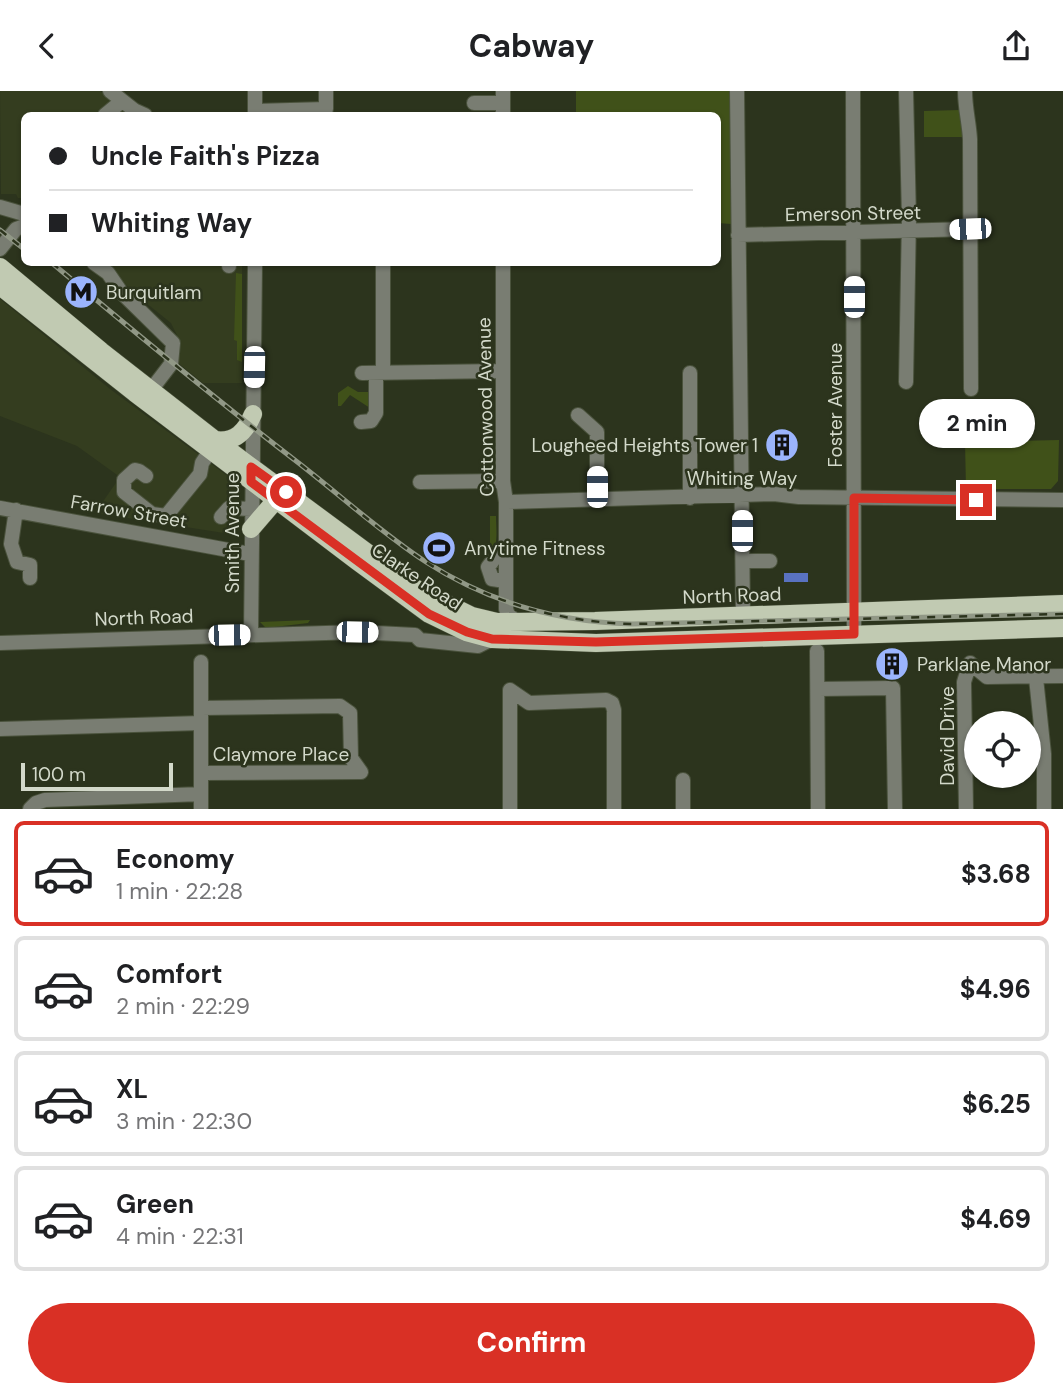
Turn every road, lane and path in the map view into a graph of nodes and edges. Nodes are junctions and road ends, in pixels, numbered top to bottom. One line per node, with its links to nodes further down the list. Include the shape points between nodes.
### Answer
1 (110, 91): 8 (street)
2 (256, 91): 13 (street)
3 (326, 91): 14 (street, via 326,109)
4 (737, 91): 21 (street)
5 (853, 91): 20 (street, Foster Avenue)
6 (906, 91): 19 (street)
7 (965, 91): 18 (street, via 970,124)
8 (122, 101): 11 (street); 12 (street)
9 (474, 103): 10 (street)
10 (503, 103)
11 (109, 112)
12 (140, 112)
13 (255, 112)
14 (273, 112)
15 (0, 207): 16 (street)
16 (21, 213)
17 (20, 228): 22 (street)
18 (970, 229): 19 (street, Emerson Street); 34 (street)
19 (907, 231): 20 (street, Emerson Street); 33 (street)
20 (854, 232): 21 (street, Emerson Street); 46 (street, Foster Avenue)
21 (738, 235): 44 (street)
22 (0, 249)
23 (98, 266): 35 (street, via 173,343 171,364)
24 (255, 266): 36 (street, Smith Avenue)
25 (383, 266): 31 (street)
26 (503, 266): 30 (street, Cottonwood Avenue)
27 (0, 268): 29 (main road, Clarke Road)
28 (0, 286): 29 (main road, Clarke Road)
29 (94, 353): 35 (main road, Clarke Road); 39 (main road, Clarke Road, via 177,435)
30 (502, 371): 31 (street); 42 (street, Cottonwood Avenue)
31 (373, 373): 38 (street, via 376,413 371,421)
32 (690, 373): 45 (street)
33 (906, 382)
34 (971, 389)
35 (150, 390): 39 (main road, Clarke Road)
36 (253, 414): 39 (main road, via 236,437); 40 (street, Smith Avenue)
37 (578, 415): 47 (street, via 597,432)
38 (361, 422)
39 (213, 446): 40 (main road, Clarke Road); 41 (street, via 200,474 166,516 152,515 124,492 124,480 131,472)
40 (251, 475): 49 (main road, Clarke Road); 52 (street, Smith Avenue); 61 (main road, Clarke Road, via 415,588)
41 (146, 476)
42 (503, 481): 43 (street); 50 (street, Cottonwood Avenue)
43 (420, 482)
44 (742, 495): 45 (street, Whiting Way); 46 (street, Whiting Way); 64 (street)
45 (690, 498): 47 (street, Whiting Way)
46 (854, 498): 48 (street, Whiting Way); 62 (street, Foster Avenue)
47 (597, 500): 50 (street, Whiting Way)
48 (1063, 500)
49 (275, 501): 55 (main road); 63 (main road, Clarke Road)
50 (506, 502): 65 (street, Cottonwood Avenue, via 506,610)
51 (0, 508): 53 (street, Farrow Street)
52 (251, 509): 54 (street, via 229,508); 55 (street, Smith Avenue)
53 (16, 510): 56 (street, Farrow Street); 59 (street, via 11,544 18,562 30,565)
54 (221, 517)
55 (251, 529): 56 (street, Smith Avenue)
56 (250, 554): 68 (street, Smith Avenue)
57 (750, 561): 58 (street)
58 (770, 561)
59 (30, 578)
60 (1063, 604): 62 (main road, North Road)
61 (458, 610): 63 (street, North Road); 65 (main road, North Road, via 497,622)
62 (854, 613): 64 (main road, North Road); 67 (street, Foster Avenue)
63 (429, 614): 69 (street); 70 (main road, Clarke Road)
64 (743, 615): 65 (main road, North Road)
65 (518, 622)
66 (1063, 628): 67 (main road, Clarke Road)
67 (854, 634): 70 (main road, Clarke Road, via 596,642)
68 (251, 635): 69 (street, North Road); 71 (street, North Road)
69 (415, 635): 70 (street, North Road, via 420,640 478,646)
70 (492, 639)
71 (0, 643)
72 (817, 651): 76 (street)
73 (201, 662): 77 (street)
74 (1063, 676): 75 (street)
75 (1036, 678): 90 (street, David Drive, via 988,677 970,663 964,682); 91 (street)
76 (818, 689): 88 (street); 89 (street, via 893,688)
77 (201, 708): 78 (street); 80 (street, Claymore Place, via 340,706 350,713 351,758 361,772)
78 (201, 723): 79 (street); 80 (street)
79 (0, 729)
80 (202, 773): 82 (street)
81 (683, 780): 87 (street)
82 (201, 794): 83 (street, via 45,800); 84 (street)
83 (30, 809)
84 (201, 809)
85 (510, 809): 86 (street, via 510,690 529,703 612,703)
86 (614, 809)
87 (683, 809)
88 (818, 809)
89 (895, 809)
90 (966, 809)
91 (1044, 809)

